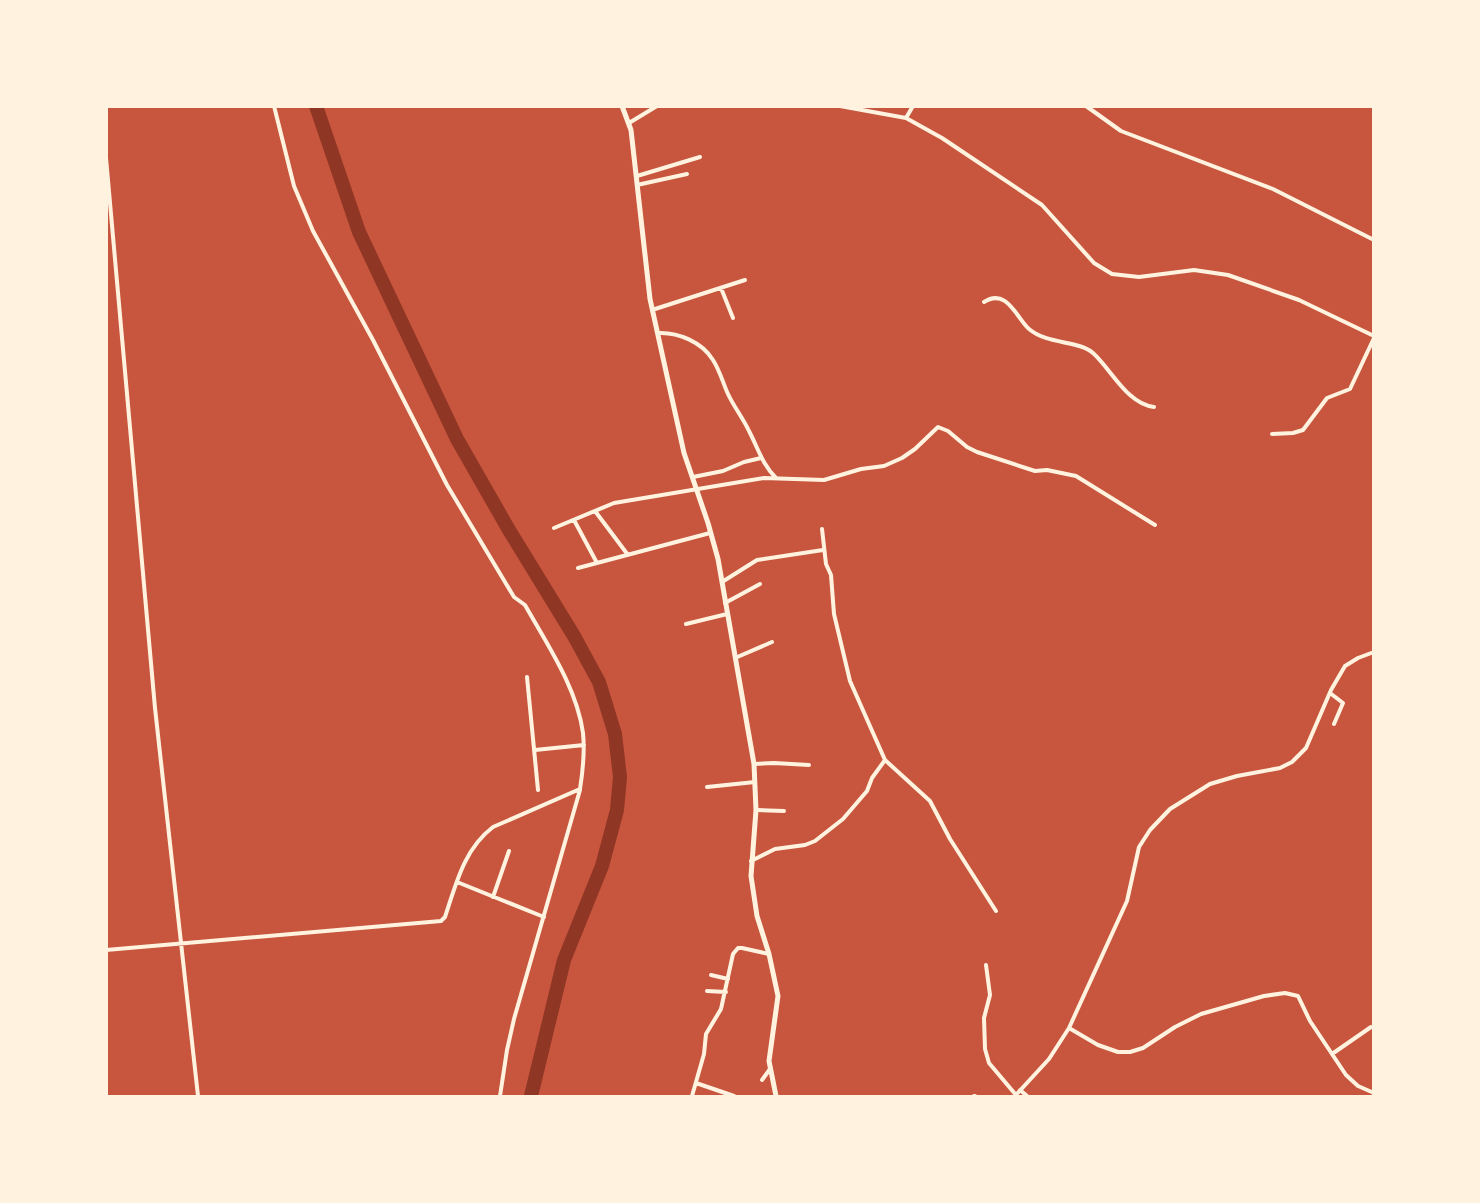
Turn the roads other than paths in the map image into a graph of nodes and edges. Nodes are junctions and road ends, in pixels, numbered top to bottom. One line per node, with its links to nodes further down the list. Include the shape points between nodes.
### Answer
1 (274, 106): 49 (street, via 294,186 312,231 447,485 548,647 571,694)
2 (622, 106): 8 (street)
3 (657, 106): 8 (street)
4 (840, 106): 7 (street)
5 (913, 106): 7 (street)
6 (1086, 106): 14 (street, via 1120,131 1273,189)
7 (906, 118): 21 (street, via 1042,205 1094,263 1112,274 1139,277 1194,270 1228,275 1299,300)
8 (628, 124): 12 (street)
9 (700, 157): 12 (street)
10 (106, 158): 66 (street, via 155,708)
11 (687, 174): 13 (street)
12 (636, 176): 13 (street)
13 (637, 185): 18 (street)
14 (1374, 240)
15 (745, 280): 16 (street)
16 (721, 288): 18 (street); 19 (street)
17 (984, 302): 22 (street, via 1006,302 1039,336 1092,351 1140,403)
18 (652, 310): 20 (street)
19 (733, 318)
20 (658, 333): 24 (street, via 670,332 690,340 713,360); 25 (street, via 684,453)
21 (1374, 337): 23 (street, via 1350,389 1327,398 1303,430)
22 (1154, 407)
23 (1272, 434)
24 (761, 458): 25 (street); 26 (street)
25 (693, 477): 27 (street)
26 (777, 479): 27 (street); 30 (street, via 824,480 884,466 902,458 943,428 977,452 1035,471 1076,476)
27 (698, 490): 28 (street, via 614,503); 33 (street)
28 (595, 511): 29 (street); 35 (street)
29 (574, 520): 31 (street); 36 (street)
30 (1155, 525)
31 (554, 528)
32 (822, 529): 34 (street)
33 (710, 533): 35 (street); 38 (street)
34 (823, 550): 38 (street, via 757,560); 51 (street, via 850,681)
35 (628, 555): 36 (street)
36 (597, 563): 37 (street)
37 (578, 568)
38 (722, 582): 40 (street)
39 (760, 585): 40 (street)
40 (725, 603): 41 (street)
41 (727, 614): 42 (street); 45 (street)
42 (686, 624)
43 (772, 642): 45 (street)
44 (1374, 652): 47 (street, via 1345,666)
45 (734, 658): 52 (street)
46 (527, 677): 50 (street)
47 (1330, 693): 48 (street, via 1343,703); 75 (street, via 1306,748 1292,762 1210,784 1170,809 1150,830 1139,847 1127,901)
48 (1334, 724)
49 (584, 745): 50 (street); 56 (street)
50 (535, 750): 57 (street)
51 (885, 760): 61 (street, via 867,791 843,819 815,841 775,849); 64 (street, via 930,801)
52 (753, 764): 53 (street); 54 (street)
53 (809, 765)
54 (755, 782): 55 (street); 58 (street)
55 (707, 787)
56 (580, 789): 62 (street, via 485,833 469,854); 65 (street)
57 (538, 790)
58 (756, 810): 59 (street); 61 (street)
59 (784, 811)
60 (509, 851): 63 (street)
61 (751, 861): 68 (street, via 753,895)
62 (457, 882): 63 (street); 66 (street, via 441,921)
63 (493, 897): 65 (street)
64 (996, 910)
65 (544, 916): 83 (street, via 514,1019)
66 (181, 942): 67 (street); 82 (street)
67 (106, 950)
68 (769, 954): 71 (street, via 738,948); 77 (street, via 778,996 769,1050)
69 (986, 965): 87 (street, via 990,995 984,1018 989,1063)
70 (711, 975): 71 (street)
71 (728, 979): 73 (street)
72 (707, 991): 73 (street)
73 (726, 992): 79 (street, via 706,1034)
74 (1371, 1027): 76 (street)
75 (1069, 1028): 76 (street, via 1098,1045 1130,1052 1201,1014 1285,993 1298,996); 80 (street, via 1049,1059)
76 (1332, 1054): 81 (street, via 1346,1075)
77 (770, 1069): 78 (street); 86 (street)
78 (762, 1080)
79 (696, 1083): 84 (street); 85 (street)
80 (1020, 1090): 87 (street); 88 (street)
81 (1374, 1093)
82 (198, 1096)
83 (500, 1096)
84 (692, 1096)
85 (734, 1096)
86 (776, 1096)
87 (1016, 1096)
88 (1027, 1096)

